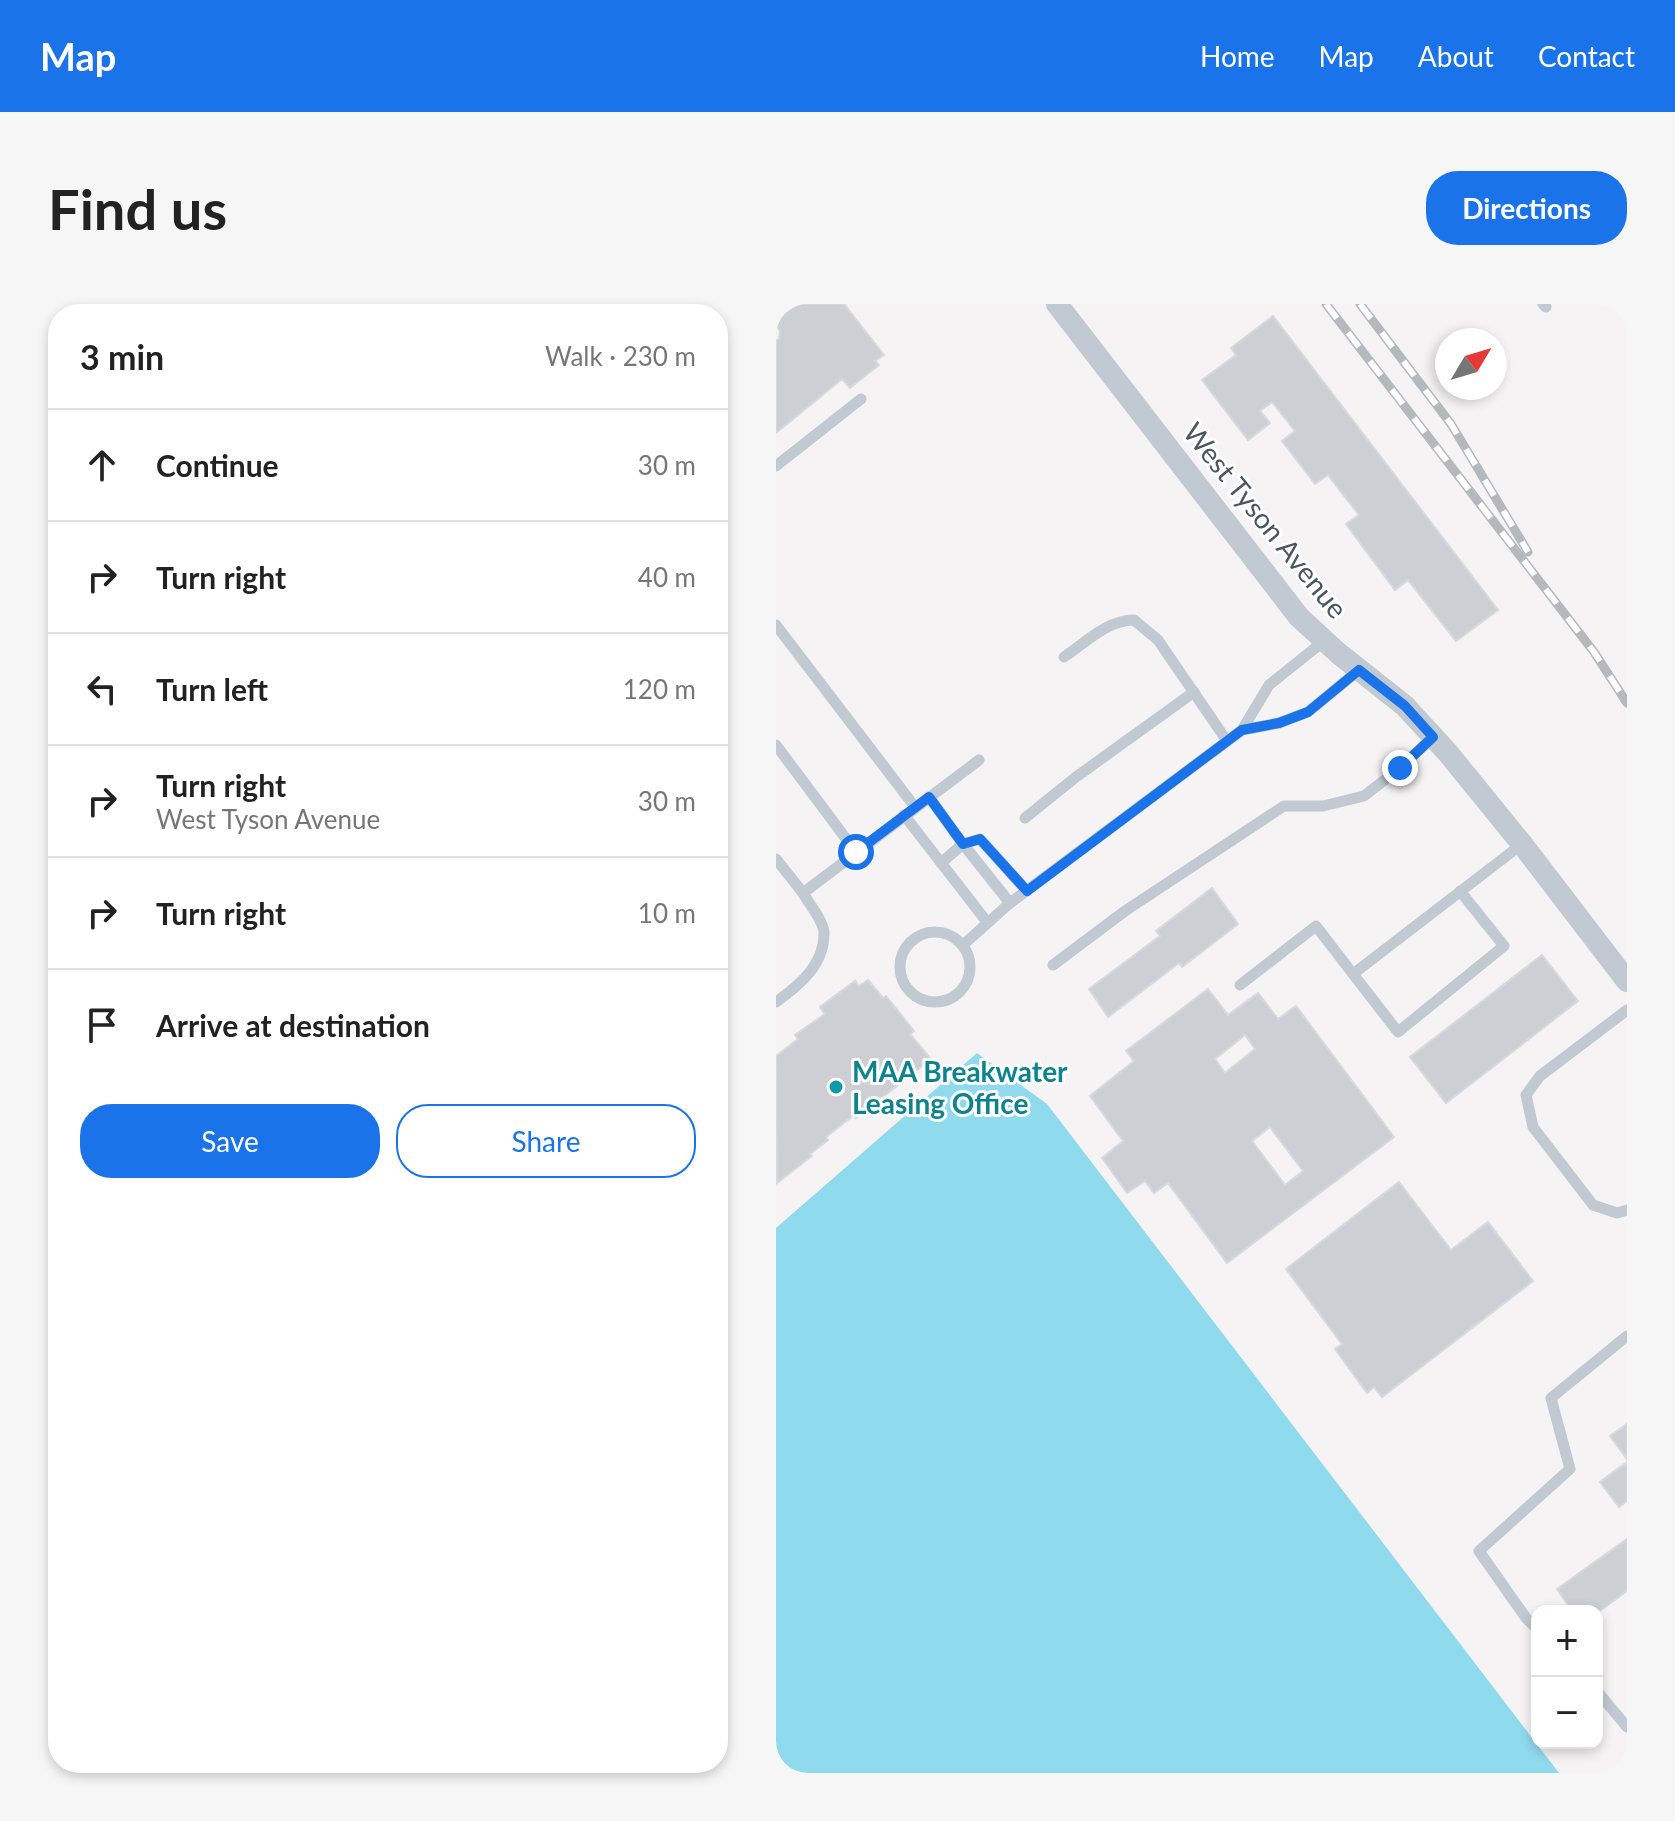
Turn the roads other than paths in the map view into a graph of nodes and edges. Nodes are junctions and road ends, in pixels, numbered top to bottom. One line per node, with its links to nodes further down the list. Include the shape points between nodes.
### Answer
1 (1057, 304): 5 (street, West Tyson Avenue, via 1299,617)
2 (861, 399): 3 (lane)
3 (776, 466)
4 (776, 625): 15 (lane)
5 (1324, 641): 7 (street, West Tyson Avenue); 9 (lane, via 1269,685)
6 (1064, 657): 8 (lane, via 1103,629 1134,620 1158,640)
7 (1359, 670): 9 (lane, via 1308,712); 10 (street, West Tyson Avenue, via 1405,706)
8 (1194, 692): 11 (lane); 17 (lane)
9 (1242, 730): 11 (lane)
10 (1433, 737): 19 (street, West Tyson Avenue); 29 (lane, via 1364,796 1323,806 1284,806)
11 (1227, 741): 23 (lane)
12 (776, 745): 20 (lane)
13 (979, 760): 14 (lane)
14 (929, 797): 15 (lane); 18 (lane)
15 (915, 807): 16 (lane)
16 (904, 815): 20 (lane); 22 (lane)
17 (1025, 818)
18 (963, 844): 22 (lane); 23 (lane, via 980,839); 26 (lane)
19 (1522, 844): 24 (lane); 31 (street, West Tyson Avenue)
20 (856, 852): 25 (lane)
21 (776, 859): 25 (lane)
22 (941, 863): 27 (lane)
23 (1027, 891): 26 (lane)
24 (1460, 891): 30 (lane); 30 (lane, via 1504,946 1398,1032)
25 (803, 893): 33 (lane, via 824,930 818,962)
26 (1010, 903): 27 (lane)
27 (987, 922): 28 (lane)
28 (963, 945): 28 (lane, via 944,933 912,940 901,959 904,982 920,998 943,1001 954,996 970,967)
29 (1053, 965)
30 (1353, 974): 32 (lane, via 1316,926)
31 (1627, 981)
32 (1240, 985)
33 (776, 1002)
34 (1627, 1010): 35 (lane, via 1540,1076 1526,1095 1533,1127 1593,1205 1617,1213)
35 (1627, 1210)
36 (1627, 1336): 37 (lane, via 1551,1398 1570,1469 1479,1551)
37 (1531, 1623)
38 (1603, 1698): 39 (lane)
39 (1627, 1727)

